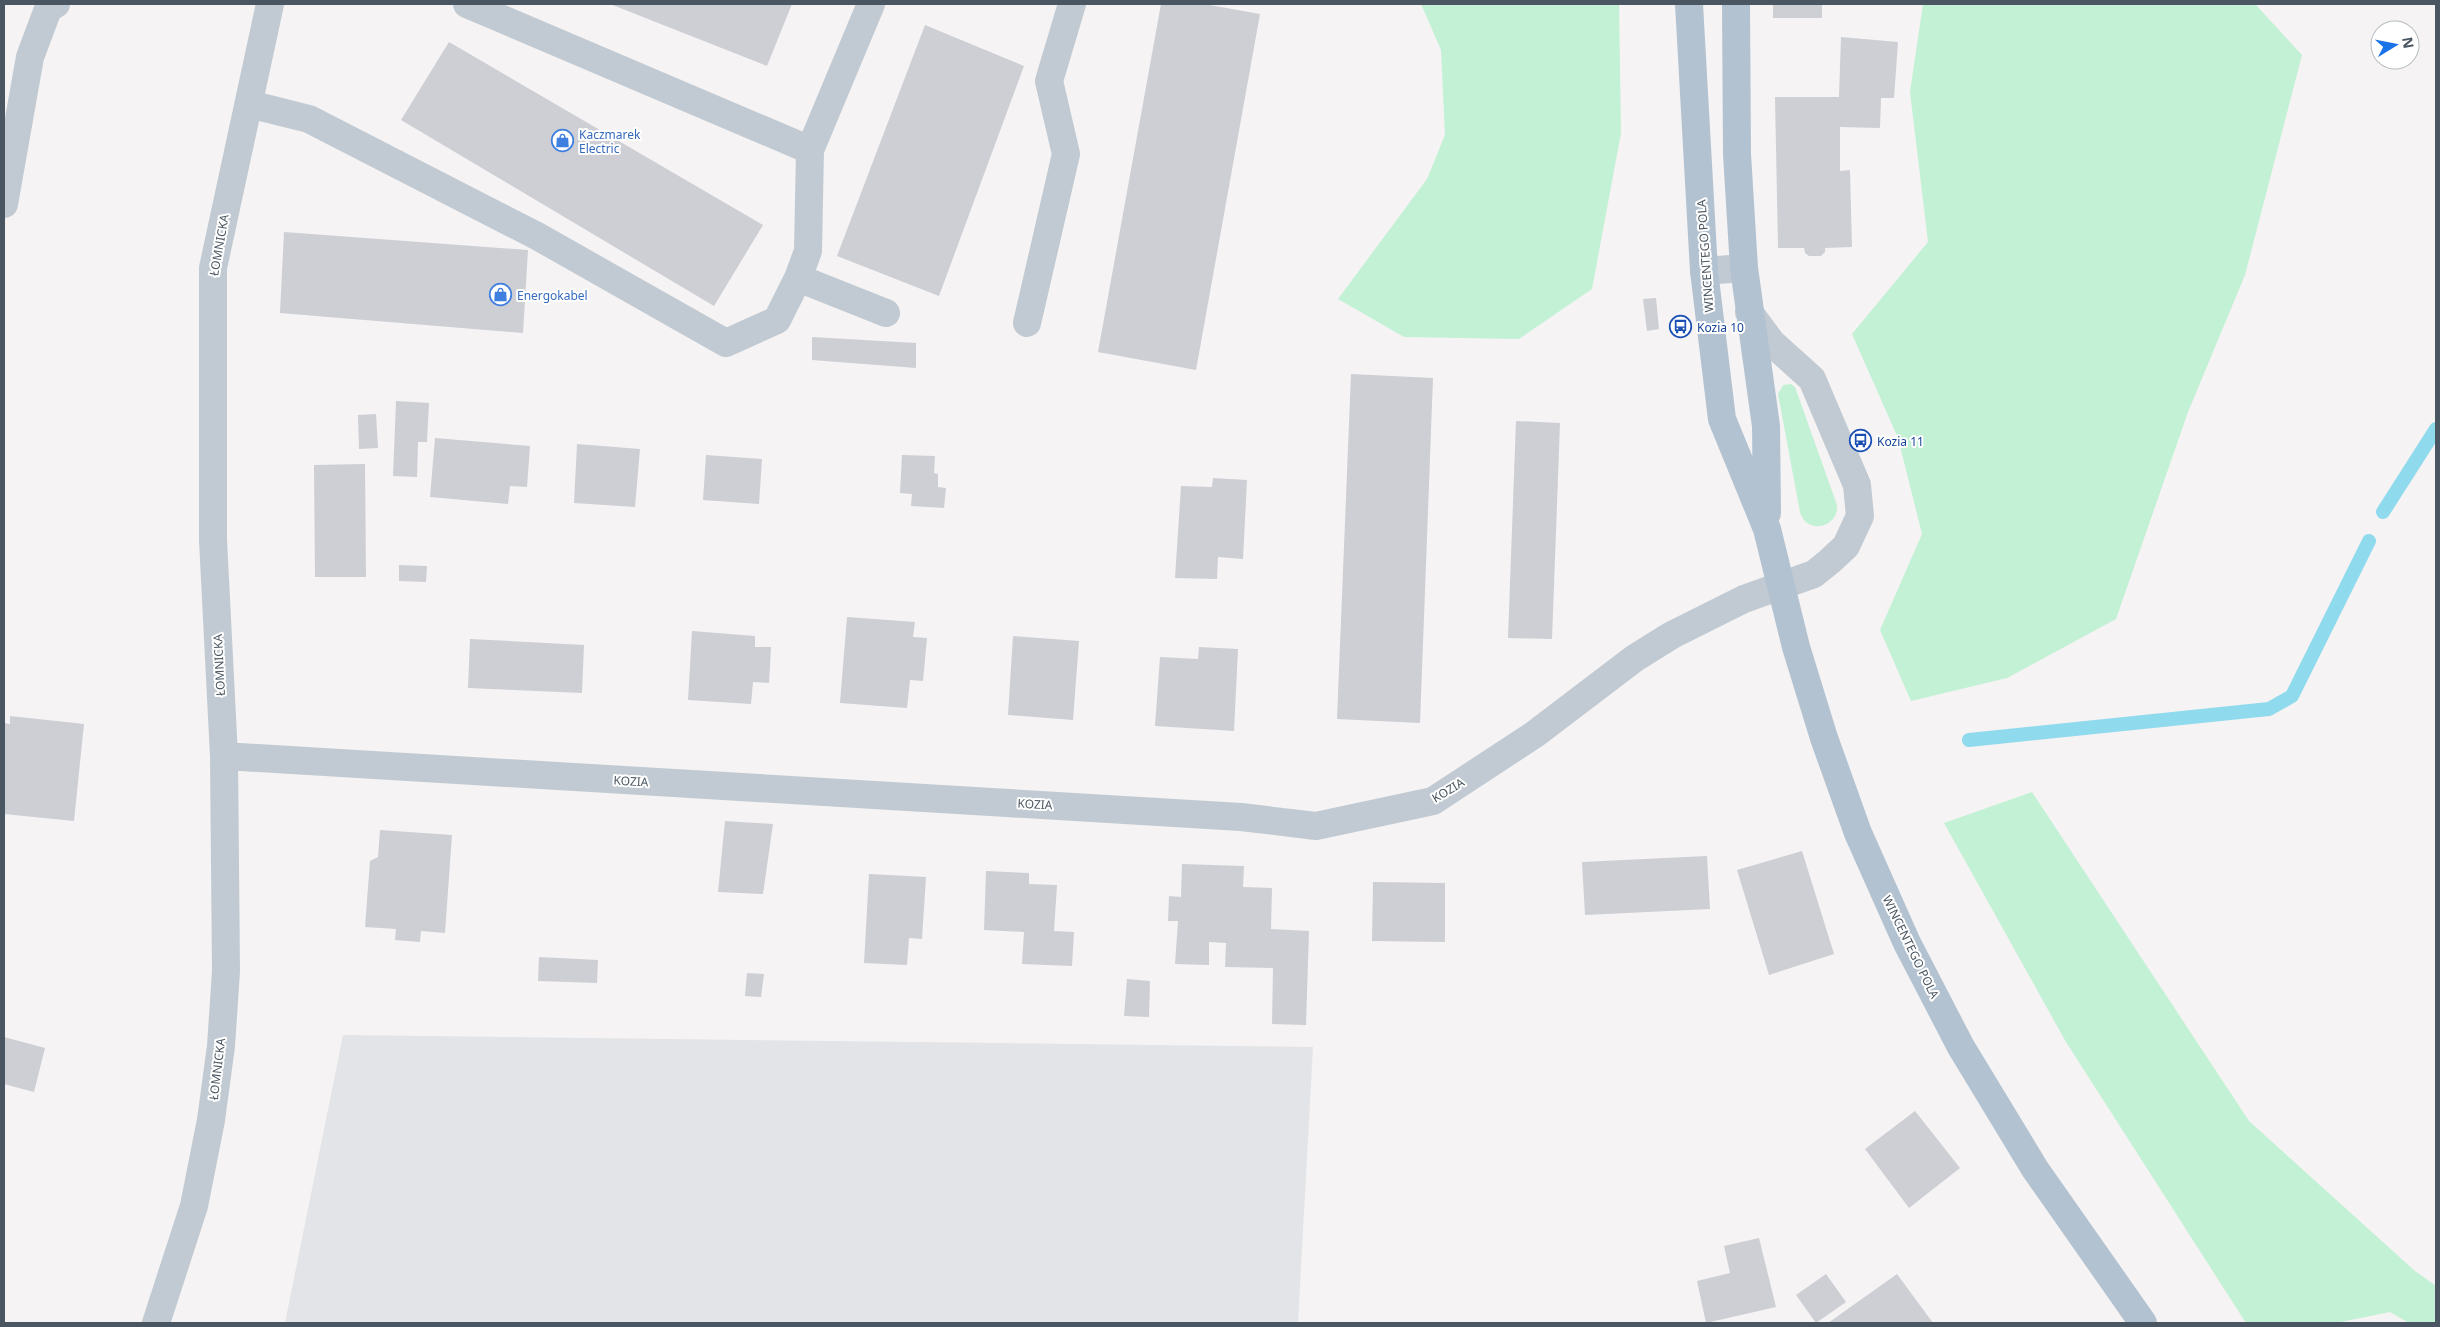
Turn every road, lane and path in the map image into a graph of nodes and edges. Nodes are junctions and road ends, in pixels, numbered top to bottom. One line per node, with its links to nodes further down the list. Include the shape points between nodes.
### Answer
1 (56, 4): 10 (street, via 48,9 30,57)
2 (270, 4): 8 (street, ŁOMNICKA)
3 (467, 4): 9 (street)
4 (871, 4): 9 (street)
5 (1072, 4): 16 (street, via 1049,81 1066,154)
6 (1689, 4): 12 (main road, WINCENTEGO POLA)
7 (1736, 4): 11 (main road, WINCENTEGO POLA, via 1737,154)
8 (249, 104): 13 (street, via 309,119 537,236 726,342 777,320); 19 (street, ŁOMNICKA, via 213,268 213,540)
9 (810, 150): 13 (street, via 808,251)
10 (4, 204)
11 (1744, 268): 12 (street); 14 (main road, WINCENTEGO POLA)
12 (1704, 271): 17 (main road, WINCENTEGO POLA, via 1722,419)
13 (798, 278): 15 (street)
14 (1749, 312): 17 (main road, WINCENTEGO POLA, via 1766,426); 18 (street, KOZIA, via 1772,343 1812,379 1857,485 1860,516 1846,546 1814,574)
15 (886, 313)
16 (1027, 323)
17 (1767, 529): 18 (main road, WINCENTEGO POLA)
18 (1781, 586): 19 (street, KOZIA, via 1744,599 1672,635 1635,658 1535,734 1433,801 1316,826 1241,817); 21 (main road, WINCENTEGO POLA, via 1824,738 1858,832 1907,943 1961,1047 2035,1170)
19 (224, 756): 20 (street, ŁOMNICKA, via 226,971 220,1046 211,1120 194,1206)
20 (156, 1323)
21 (2143, 1323)

